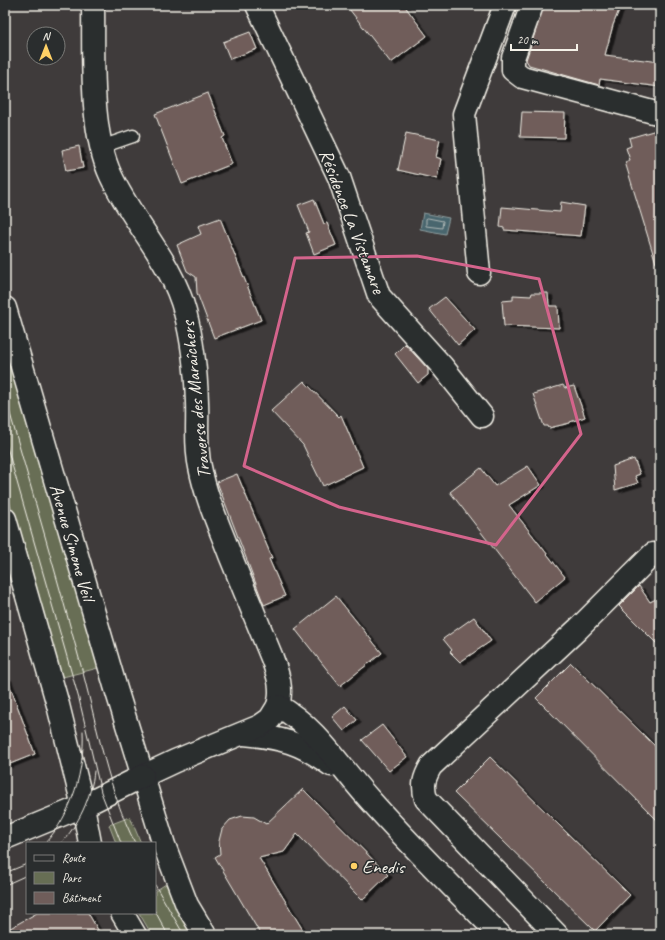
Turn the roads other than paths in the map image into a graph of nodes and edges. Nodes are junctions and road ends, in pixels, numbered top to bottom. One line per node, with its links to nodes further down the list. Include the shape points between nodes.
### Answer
1 (93, 5): 7 (street, Traverse des Maraîchers, via 96,117)
2 (257, 5): 10 (street, Résidence La Vistamare, via 338,177 379,296 442,366)
3 (505, 5): 8 (street, via 464,114)
4 (532, 5): 5 (street, via 513,58 513,70 522,77)
5 (660, 114)
6 (133, 136): 7 (lane)
7 (101, 147): 13 (street, Traverse des Maraîchers, via 110,175 127,206 159,252 185,310 196,373 196,435 207,497 272,658 280,684 281,696)
8 (479, 273)
9 (5, 308): 15 (street, Avenue Simone Veil, via 116,689)
10 (482, 416)
11 (5, 519): 17 (street)
12 (653, 554): 24 (street, via 578,629 431,766 424,777 426,799)
13 (278, 706): 14 (street, via 270,718); 16 (street, via 295,715 336,758)
14 (244, 734): 15 (street, via 185,756); 16 (street, via 282,739 300,745)
15 (144, 776): 17 (street); 22 (street, Avenue Simone Veil, via 164,845 184,898)
16 (354, 783): 23 (street)
17 (84, 806): 18 (street); 19 (street)
18 (5, 838)
19 (90, 842)
20 (123, 914): 21 (street)
21 (135, 935)
22 (205, 935)
23 (500, 935)
24 (557, 935)

